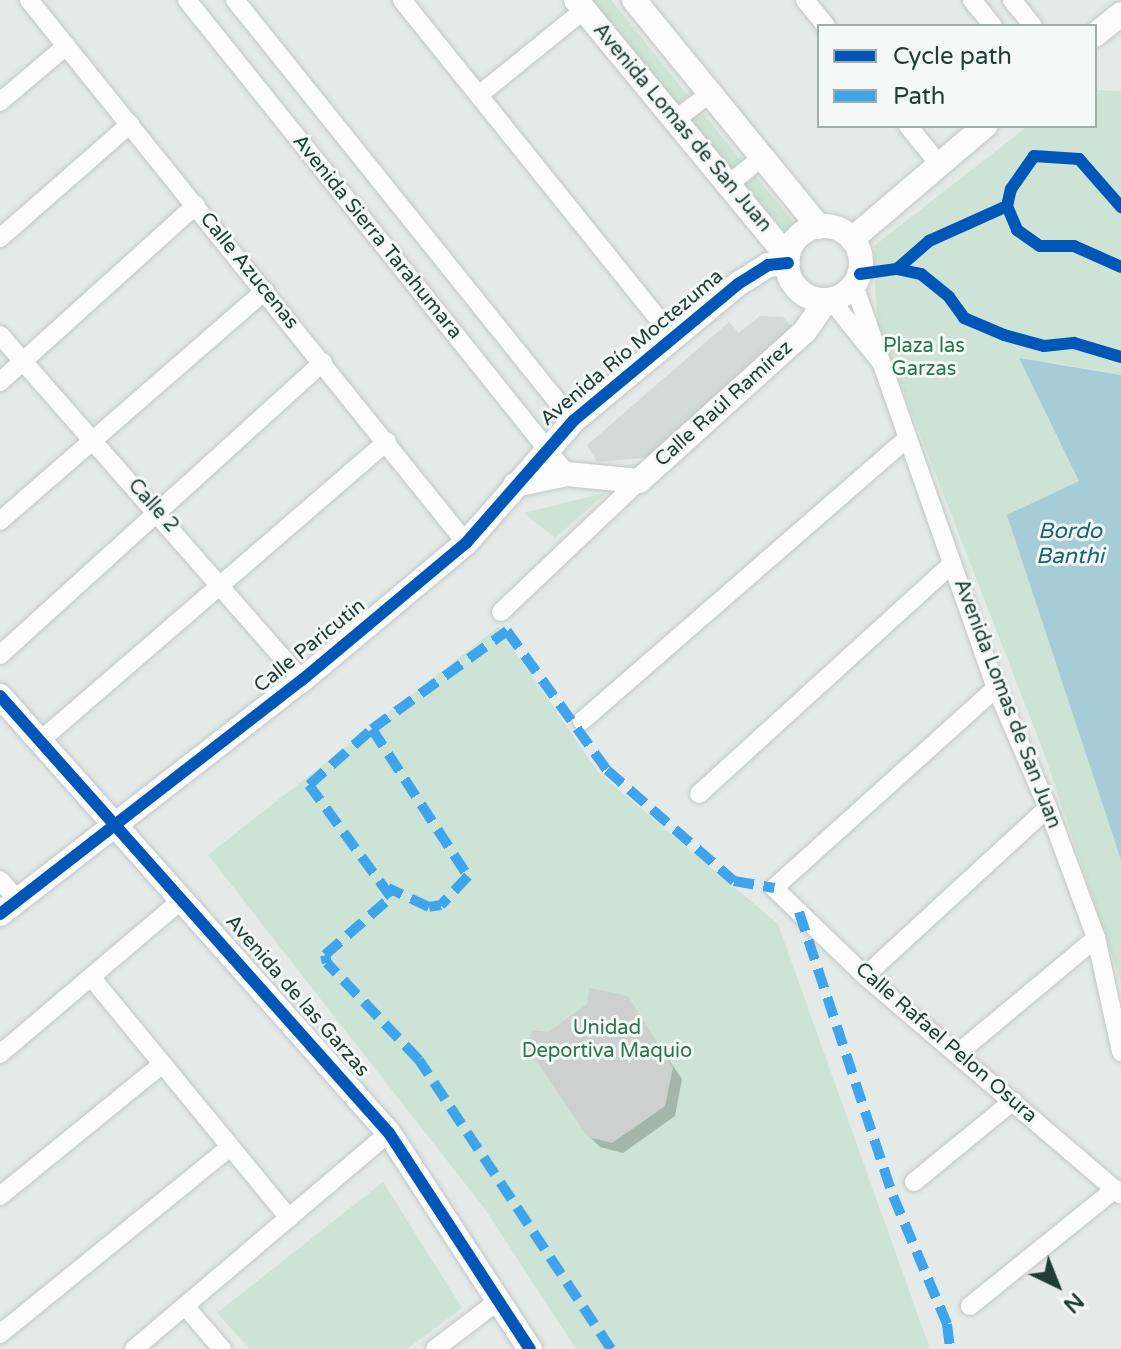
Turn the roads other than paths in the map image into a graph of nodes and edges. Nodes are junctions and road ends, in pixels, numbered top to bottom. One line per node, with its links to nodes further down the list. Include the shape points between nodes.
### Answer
1 (29, 0): 15 (street, Calle Azucenas)
2 (187, 0): 44 (street, Avenida Sierra Tarahumara)
3 (235, 0): 40 (street, Avenida Sierra Tarahumara)
4 (402, 0): 17 (street)
5 (634, 0): 16 (street, Avenida Lomas de San Juan)
6 (805, 0): 11 (street)
7 (972, 0): 12 (street)
8 (1012, 0): 13 (street)
9 (580, 5): 17 (street); 19 (street, Avenida Lomas de San Juan)
10 (1121, 14): 14 (street)
11 (824, 24)
12 (991, 24)
13 (1031, 24)
14 (1097, 33)
15 (66, 46): 18 (street); 20 (street, Calle Azucenas)
16 (709, 94): 19 (street); 23 (street, Avenida Lomas de San Juan)
17 (479, 95): 35 (street)
18 (0, 102)
19 (675, 120): 25 (street, Avenida Lomas de San Juan)
20 (130, 124): 26 (street, Calle Azucenas); 28 (street)
21 (910, 128): 24 (street)
22 (983, 128): 24 (street)
23 (761, 158): 25 (street); 27 (street, Avenida Lomas de San Juan)
24 (939, 164): 29 (street)
25 (729, 184): 30 (street, Avenida Lomas de San Juan)
26 (196, 205): 32 (street, Calle Azucenas); 37 (street)
27 (819, 227): 29 (street, via 831,227); 30 (street, via 797,238)
28 (0, 238)
29 (852, 239): 31 (street, via 861,261)
30 (788, 260): 33 (street, via 801,291); 35 (street, Avenida Río Moctezuma, via 754,272)
31 (854, 285): 33 (street); 36 (street, Avenida Lomas de San Juan, via 876,337)
32 (265, 291): 38 (street, Calle Azucenas); 42 (street)
33 (828, 301): 36 (street, Avenida Lomas de San Juan); 46 (street, Calle Raúl Ramírez, via 805,331)
34 (0, 335): 37 (street, Calle 2)
35 (675, 340): 40 (street, Avenida Río Moctezuma)
36 (879, 360): 41 (street, Avenida Lomas de San Juan)
37 (23, 361): 39 (street); 42 (street, Calle 2)
38 (323, 362): 43 (street, Calle Azucenas); 48 (street)
39 (0, 382)
40 (573, 421): 44 (street, Avenida Río Moctezuma)
41 (907, 438): 51 (street, Avenida Lomas de San Juan); 58 (street)
42 (93, 439): 48 (street, Calle 2); 49 (street)
43 (387, 441): 50 (street, Calle Azucenas); 52 (street)
44 (546, 448): 45 (street, Avenida Sierra Tarahumara); 47 (street, Avenida Río Moctezuma)
45 (567, 474): 46 (street, Calle Raúl Ramírez); 47 (street, Calle Raúl Ramírez)
46 (639, 481): 53 (street)
47 (515, 485): 50 (street, Calle Paricutin)
48 (158, 512): 52 (street, Calle 2); 54 (street)
49 (0, 521)
50 (466, 543): 55 (street, Calle Paricutin)
51 (952, 564): 56 (street, Avenida Lomas de San Juan); 60 (street)
52 (222, 584): 55 (street, Calle 2); 59 (street)
53 (501, 612)
54 (0, 655)
55 (302, 680): 62 (street, Calle Paricutin)
56 (996, 688): 61 (street, Avenida Lomas de San Juan); 67 (street, Calle Rafael Pelon Osura, via 774,888)
57 (3, 706): 59 (street, Avenida de las Garzas)
58 (582, 721)
59 (41, 740): 62 (street, Avenida de las Garzas)
60 (699, 794)
61 (1048, 808): 66 (street, Avenida Lomas de San Juan); 67 (street)
62 (115, 822): 64 (street, Avenida de las Garzas); 65 (street, Calle Paricutin)
63 (0, 880): 65 (street)
64 (184, 898): 68 (street); 74 (street, Avenida de las Garzas)
65 (9, 907)
66 (1096, 938): 69 (street, Avenida Lomas de San Juan); 71 (street)
67 (865, 976): 71 (street, Calle Rafael Pelon Osura)
68 (91, 977): 70 (street); 72 (street)
69 (1121, 1052)
70 (0, 1054)
71 (957, 1054): 73 (street, Calle Rafael Pelon Osura)
72 (161, 1065): 75 (street); 78 (street)
73 (1013, 1101): 76 (street); 77 (street, Calle Rafael Pelon Osura)
74 (389, 1133): 79 (street); 80 (street, Avenida de las Garzas)
75 (228, 1149): 79 (street); 83 (street)
76 (914, 1182)
77 (1118, 1192): 82 (street)
78 (0, 1196)
79 (289, 1218): 81 (street)
80 (499, 1300): 86 (street); 87 (street, Avenida de las Garzas)
81 (185, 1306): 84 (street); 85 (street)
82 (970, 1306)
83 (0, 1334)
84 (134, 1349)
85 (222, 1349)
86 (435, 1349)
87 (530, 1349)

